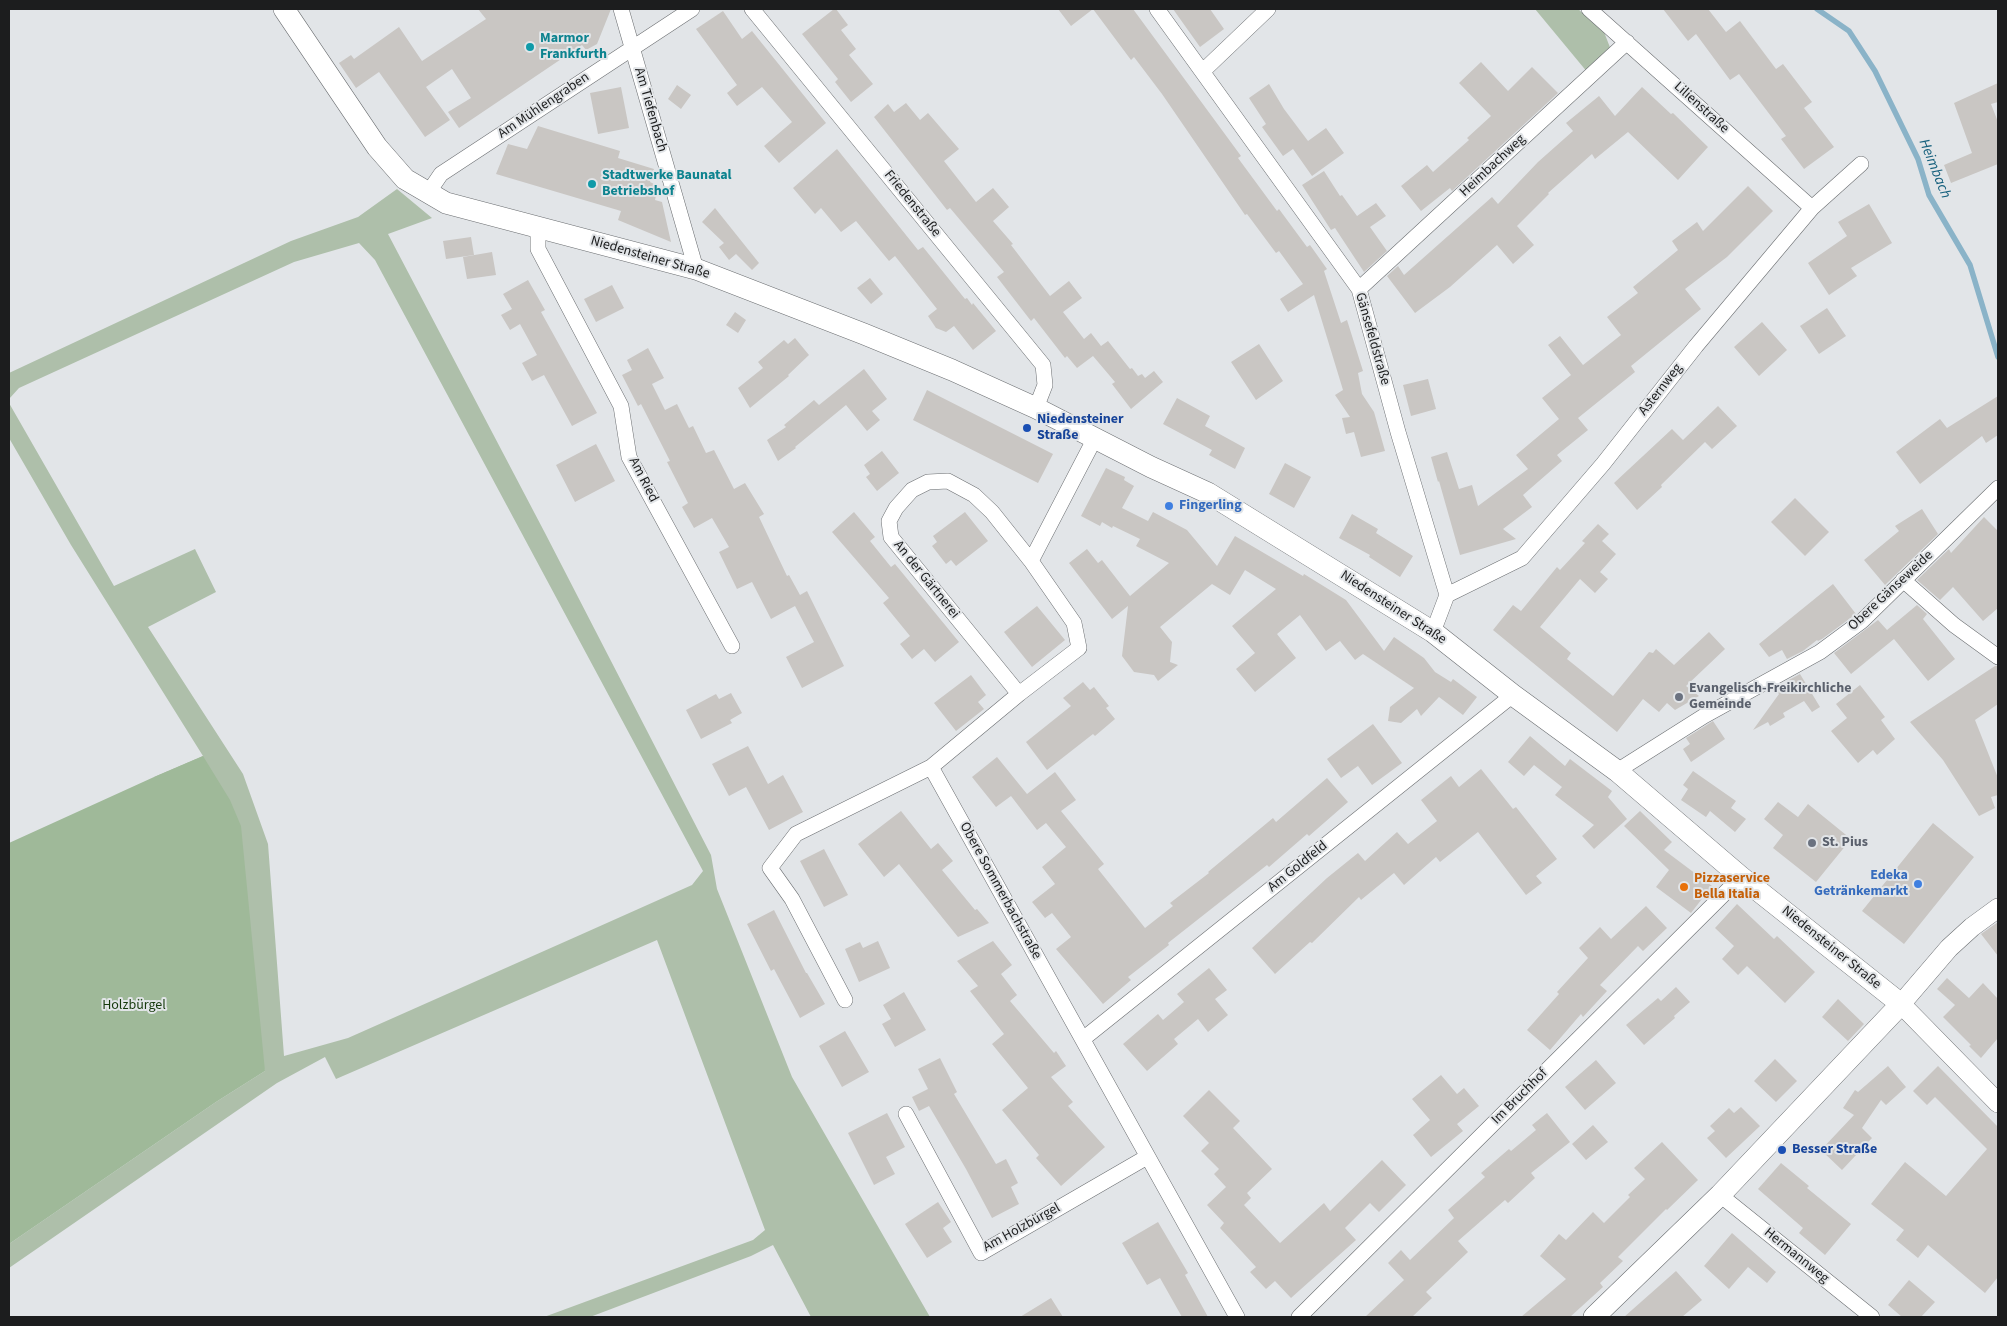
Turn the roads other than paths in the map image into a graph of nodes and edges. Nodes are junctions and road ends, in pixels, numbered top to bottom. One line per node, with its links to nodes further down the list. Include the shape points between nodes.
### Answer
1 (284, 9): 12 (main road, Niedensteiner Straße, via 377,147 405,179)
2 (621, 9): 9 (street, Am Tiefenbach)
3 (692, 9): 9 (street, Am Mühlengraben)
4 (752, 9): 17 (street, Friedenstraße, via 1043,365 1045,385)
5 (1157, 9): 10 (street, Gänsefeldstraße)
6 (1268, 9): 10 (street)
7 (1589, 9): 8 (street, Lilienstraße)
8 (1627, 42): 13 (street, Lilienstraße); 16 (street, Heimbachweg)
9 (632, 47): 12 (street, Am Mühlengraben, via 442,174); 15 (street, Am Tiefenbach)
10 (1203, 71): 16 (street, Gänsefeldstraße)
11 (1861, 164): 13 (street, Asternweg)
12 (428, 193): 14 (main road, Niedensteiner Straße, via 446,203)
13 (1812, 208): 22 (street, Asternweg, via 1522,558)
14 (538, 227): 15 (main road, Niedensteiner Straße); 24 (street, Am Ried, via 538,249 621,406 629,457)
15 (696, 269): 17 (main road, Niedensteiner Straße, via 882,341)
16 (1359, 289): 22 (street, Gänsefeldstraße)
17 (1036, 408): 18 (main road, Niedensteiner Straße)
18 (1095, 438): 20 (street); 23 (main road, Niedensteiner Straße, via 1208,493)
19 (1998, 488): 21 (street, Obere Gänseweide)
20 (1032, 561): 26 (street, An der Gärtnerei, via 1074,622 1080,648); 26 (street, An der Gärtnerei, via 992,512 974,495 948,481 928,482 912,490 889,521 891,537)
21 (1903, 580): 25 (street, via 1954,625); 29 (street, Obere Gänseweide, via 1862,621 1820,652 1704,716)
22 (1447, 595): 23 (street)
23 (1433, 632): 27 (main road, Niedensteiner Straße)
24 (732, 646)
25 (1998, 657)
26 (1019, 694): 28 (street, An der Gärtnerei)
27 (1513, 695): 29 (main road, Niedensteiner Straße); 34 (street, Am Goldfeld)
28 (931, 767): 32 (street, via 796,834 770,868 792,899); 34 (street, Obere Sommerbachstraße)
29 (1617, 771): 30 (main road, Niedensteiner Straße)
30 (1741, 877): 33 (main road, Niedensteiner Straße); 40 (street, Im Bruchhof)
31 (1998, 908): 33 (street, via 1949,948)
32 (845, 1000)
33 (1901, 1004): 35 (street, Niedensteiner Straße); 38 (main road)
34 (1083, 1039): 37 (street, Obere Sommerbachstraße)
35 (1998, 1103)
36 (906, 1114): 37 (street, Am Holzbürgel, via 981,1253)
37 (1147, 1157): 39 (street, Obere Sommerbachstraße)
38 (1720, 1195): 41 (main road); 42 (street, Hermannweg)
39 (1237, 1317)
40 (1299, 1317)
41 (1594, 1317)
42 (1872, 1317)

